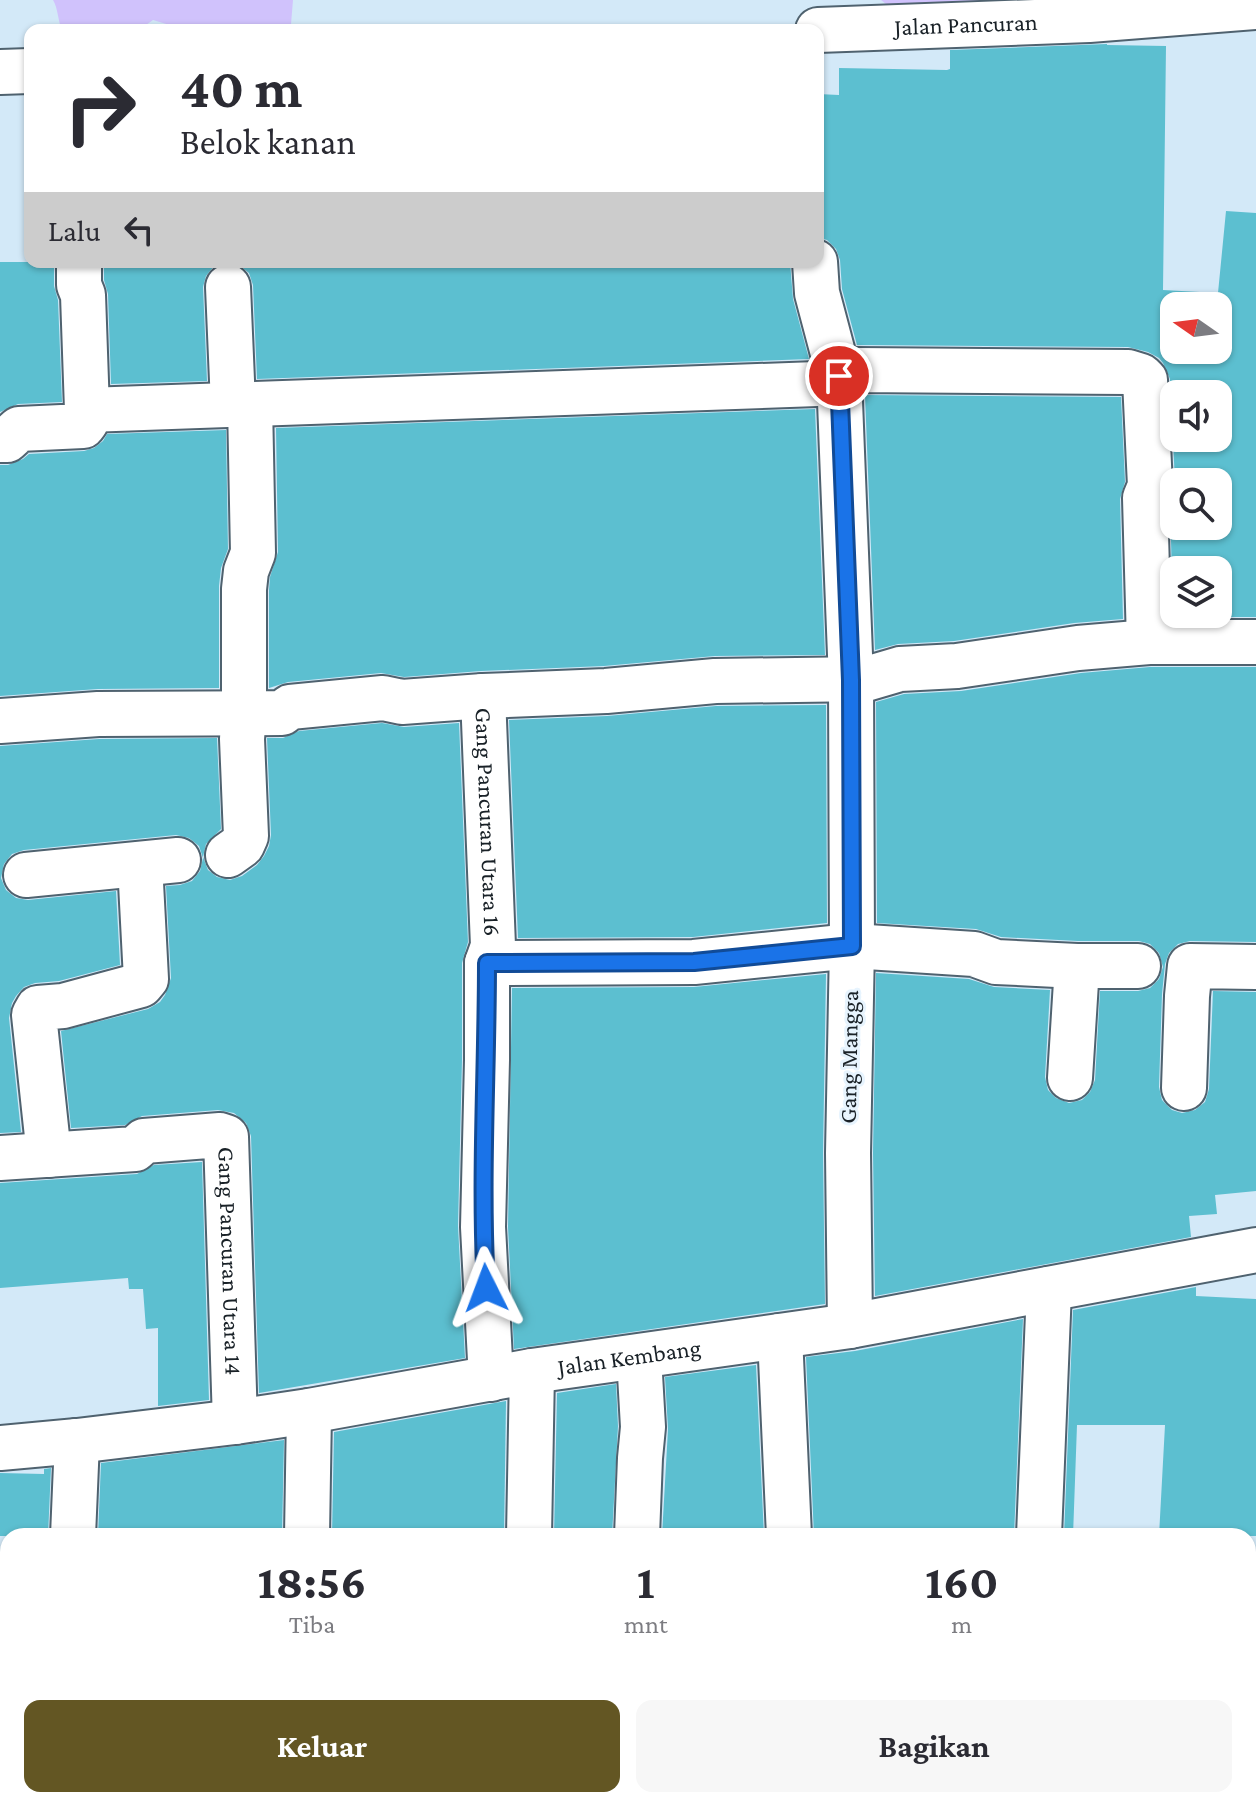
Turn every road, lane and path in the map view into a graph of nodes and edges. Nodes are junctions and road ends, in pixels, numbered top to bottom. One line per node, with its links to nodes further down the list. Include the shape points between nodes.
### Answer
1 (1256, 7): 2 (street, Jalan Pancuran, via 1089,20)
2 (831, 19)
3 (24, 71): 4 (street)
4 (0, 72)
5 (79, 268): 10 (street)
6 (815, 268): 8 (street, Gang Mangga)
7 (228, 287): 9 (street)
8 (839, 376): 9 (street, via 817,384); 12 (street, via 855,370 1141,376 1150,486 1145,498); 14 (street, Gang Mangga)
9 (242, 404): 10 (street); 16 (street, via 253,553 244,589)
10 (87, 410): 11 (street, via 83,426 19,429)
11 (0, 440)
12 (1149, 642): 13 (street); 14 (street, via 900,669)
13 (1256, 642)
14 (851, 680): 15 (street, via 715,681); 20 (street, Gang Mangga)
15 (483, 696): 16 (street, via 402,702 383,698 290,707 282,713); 21 (street, Gang Pancuran Utara 16, via 493,946)
16 (244, 712): 17 (street); 18 (street, via 246,836)
17 (0, 721)
18 (228, 855)
19 (26, 875): 27 (street, via 159,862 146,979 141,985 35,1011)
20 (852, 946): 21 (street, via 694,962); 22 (street); 31 (street, Gang Mangga)
21 (487, 963): 34 (street, Gang Pancuran Utara 16, via 483,1227)
22 (1077, 966): 23 (street); 25 (street)
23 (1138, 966)
24 (1256, 967): 26 (street, via 1190,966)
25 (1070, 1078)
26 (1184, 1088)
27 (49, 1155): 28 (street, Gang Pancuran Utara 14); 36 (street, Gang Pancuran Utara 14, via 135,1149 144,1141 226,1137)
28 (0, 1158)
29 (1256, 1250): 30 (street, Jalan Kembang)
30 (1049, 1289): 31 (street, Jalan Kembang); 44 (street)
31 (850, 1326): 32 (street, Jalan Kembang)
32 (780, 1336): 33 (street, Jalan Kembang); 43 (street)
33 (639, 1357): 34 (street, Jalan Kembang); 42 (street, via 643,1427)
34 (512, 1375): 35 (street, Jalan Kembang); 41 (street, Gang Pancuran Utara 16)
35 (309, 1411): 36 (street, Jalan Kembang); 40 (street)
36 (235, 1422): 37 (street, Jalan Kembang)
37 (77, 1441): 38 (street, Jalan Kembang); 39 (street)
38 (0, 1448)
39 (73, 1528)
40 (307, 1528)
41 (528, 1528)
42 (637, 1528)
43 (789, 1528)
44 (1039, 1528)

